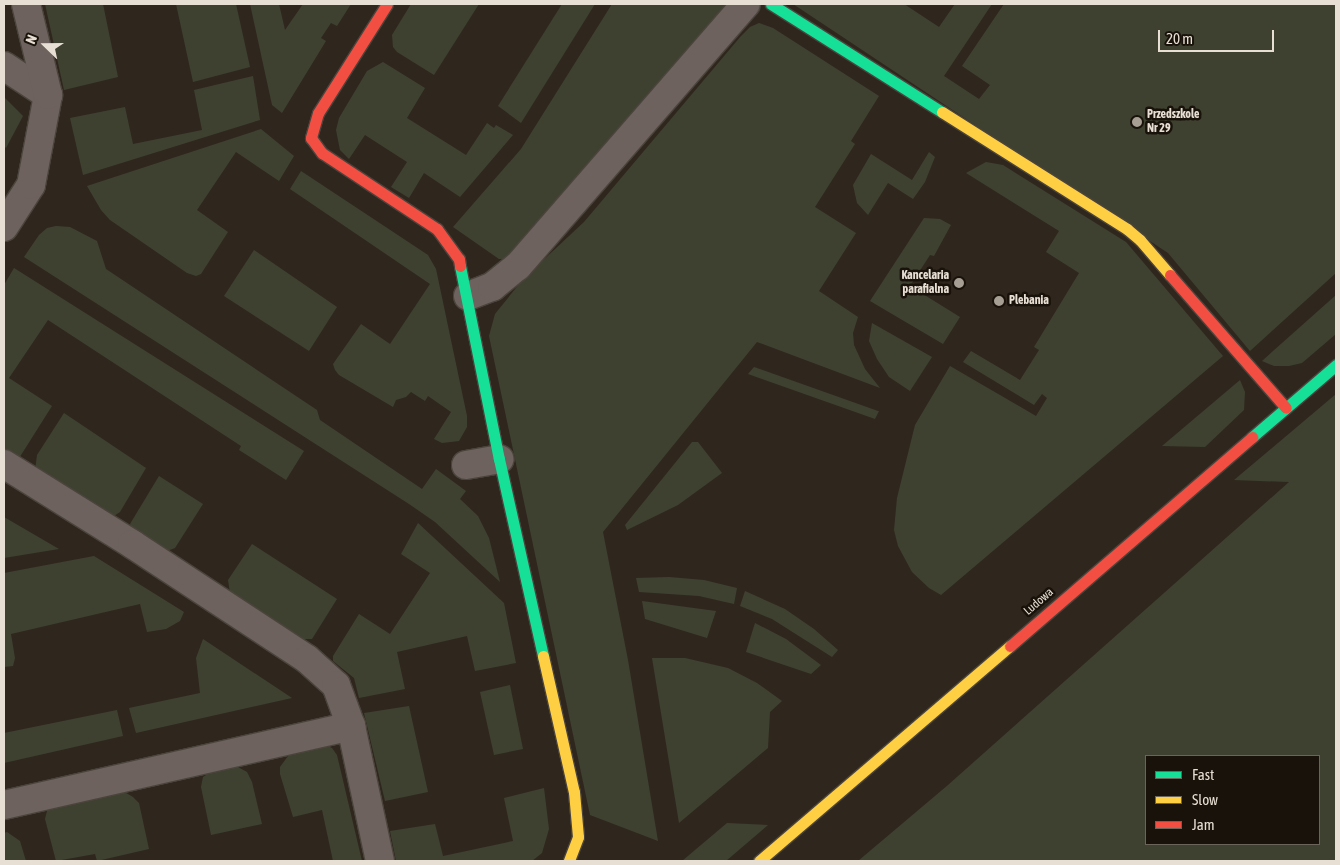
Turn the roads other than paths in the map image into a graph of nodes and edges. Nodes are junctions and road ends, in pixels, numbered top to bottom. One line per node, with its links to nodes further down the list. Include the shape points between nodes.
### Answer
1 (26, 4): 6 (street)
2 (387, 4): 8 (street, via 318,113 311,138 322,153 437,229 460,259)
3 (746, 4): 8 (street, via 518,266 492,287)
4 (771, 4): 10 (street, via 1127,229)
5 (4, 66): 6 (street)
6 (48, 95): 7 (street, via 31,185)
7 (4, 227)
8 (468, 296): 11 (street)
9 (1336, 365): 10 (street, Ludowa)
10 (1286, 408): 18 (street, Ludowa)
11 (500, 459): 13 (street); 17 (street, via 574,792 578,837)
12 (4, 464): 14 (street, via 307,659 336,684)
13 (466, 465)
14 (351, 726): 15 (street); 16 (street)
15 (4, 805)
16 (380, 861)
17 (569, 861)
18 (759, 861)

